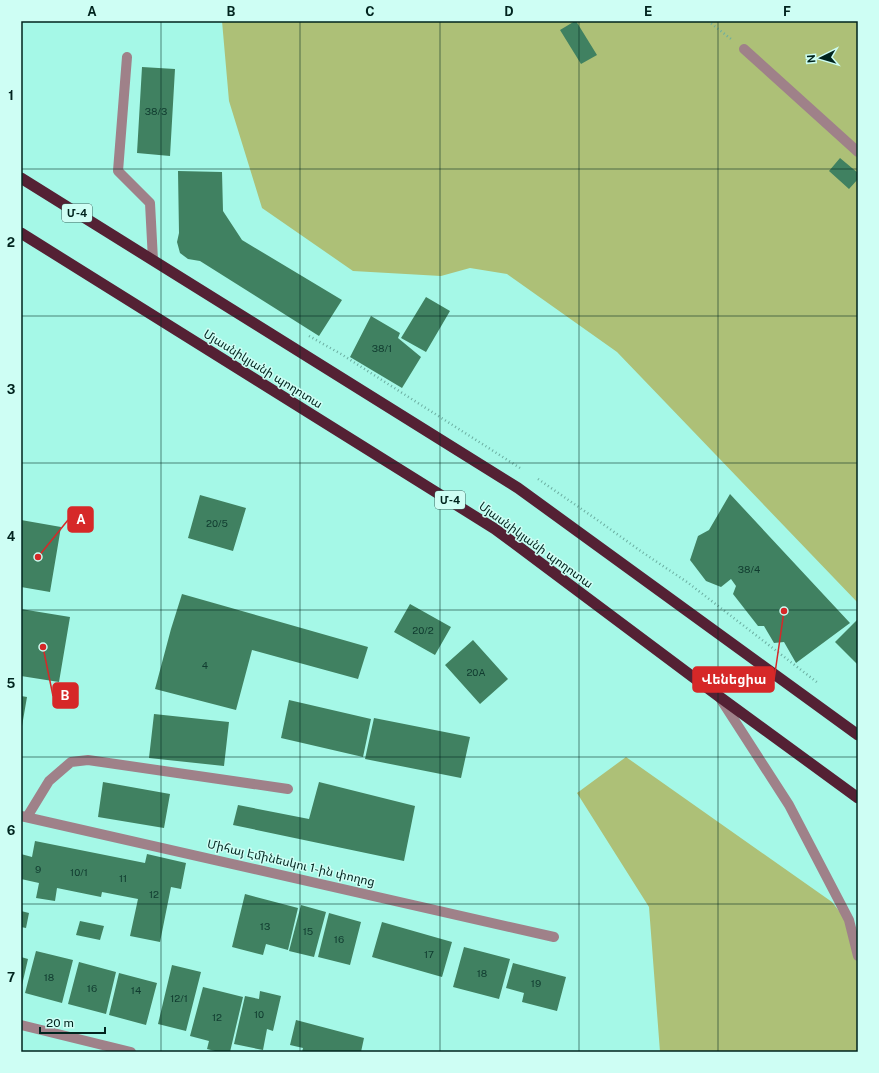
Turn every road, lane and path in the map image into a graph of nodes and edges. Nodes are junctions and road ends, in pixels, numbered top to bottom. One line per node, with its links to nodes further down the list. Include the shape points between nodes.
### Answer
1 (708, 21): 2 (path)
2 (744, 49): 4 (street)
3 (127, 57): 7 (street, via 118,171 150,203)
4 (858, 152)
5 (21, 178): 7 (highway, Մ-4)
6 (21, 233): 8 (highway, Մյասնիկյանի պողոտա / Մ-4, via 495,529)
7 (153, 260): 9 (highway, Մ-4, via 518,488)
8 (718, 695): 11 (highway, Մյասնիկյանի պողոտա / Մ-4); 14 (street, via 789,805 849,920)
9 (858, 735)
10 (288, 789): 12 (street, via 88,760 71,762 49,781)
11 (858, 798)
12 (24, 816): 13 (street, Միհայ Էմինեսկու 1-ին փողոց)
13 (554, 937)
14 (858, 956)
15 (21, 1025): 16 (street)
16 (131, 1052)

